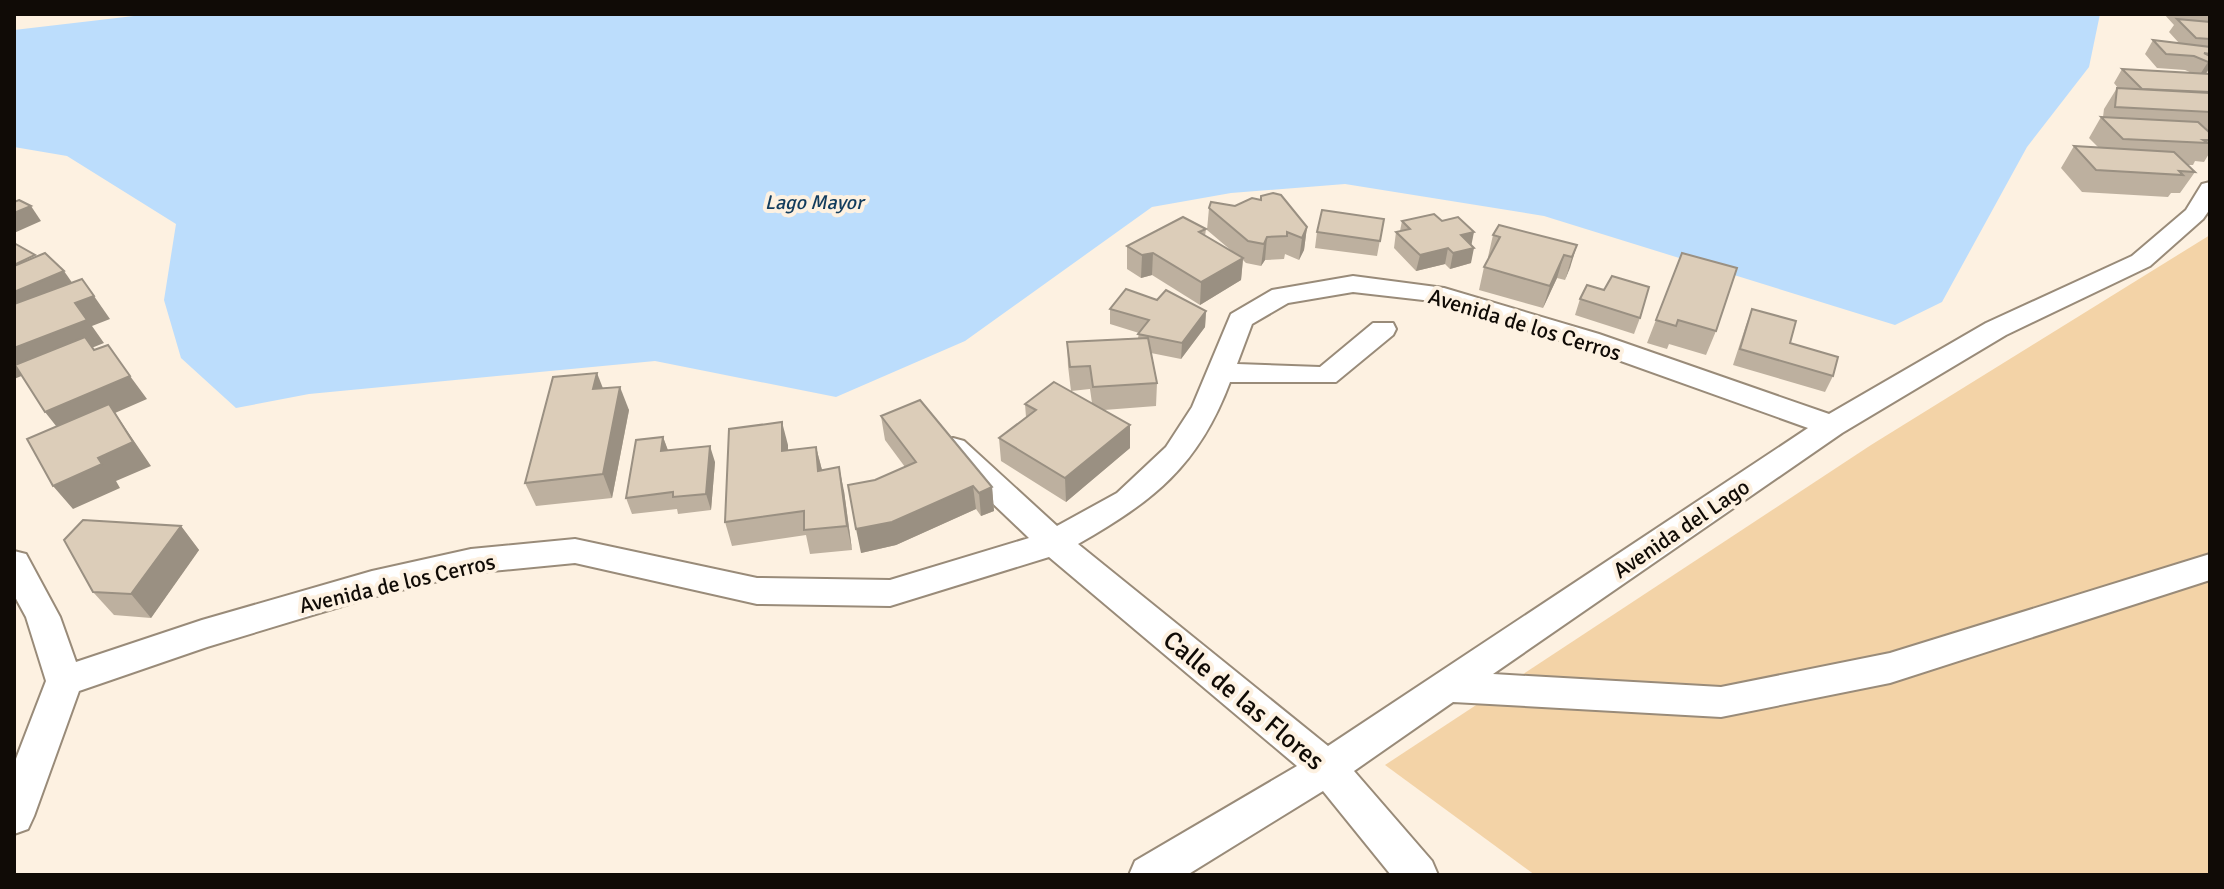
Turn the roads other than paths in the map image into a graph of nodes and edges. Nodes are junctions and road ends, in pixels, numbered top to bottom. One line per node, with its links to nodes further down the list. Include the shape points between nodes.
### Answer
1 (2210, 189): 4 (street, Avenida del Lago, via 2195,214 2141,261 1996,329)
2 (1383, 329): 3 (street, via 1326,376)
3 (1219, 373): 4 (street, Avenida de los Cerros, via 1240,320 1281,296 1353,284 1435,294 1589,340); 6 (street, Avenida de los Cerros, via 1206,407 1177,454 1128,501)
4 (1832, 426): 10 (street, Avenida del Lago)
5 (936, 432): 6 (street, Calle de las Flores)
6 (1054, 543): 9 (street, Avenida de los Cerros, via 890,593 757,591 575,551 471,561 344,592); 11 (street, Calle de las Flores)
7 (14, 563): 9 (street, via 43,617)
8 (2210, 567): 10 (street, via 1890,668 1721,702)
9 (64, 681): 12 (street)
10 (1446, 687): 11 (street, Avenida del Lago)
11 (1327, 768): 13 (street, Avenida del Lago); 14 (street, Calle de las Flores)
12 (14, 816)
13 (1150, 875)
14 (1417, 875)

